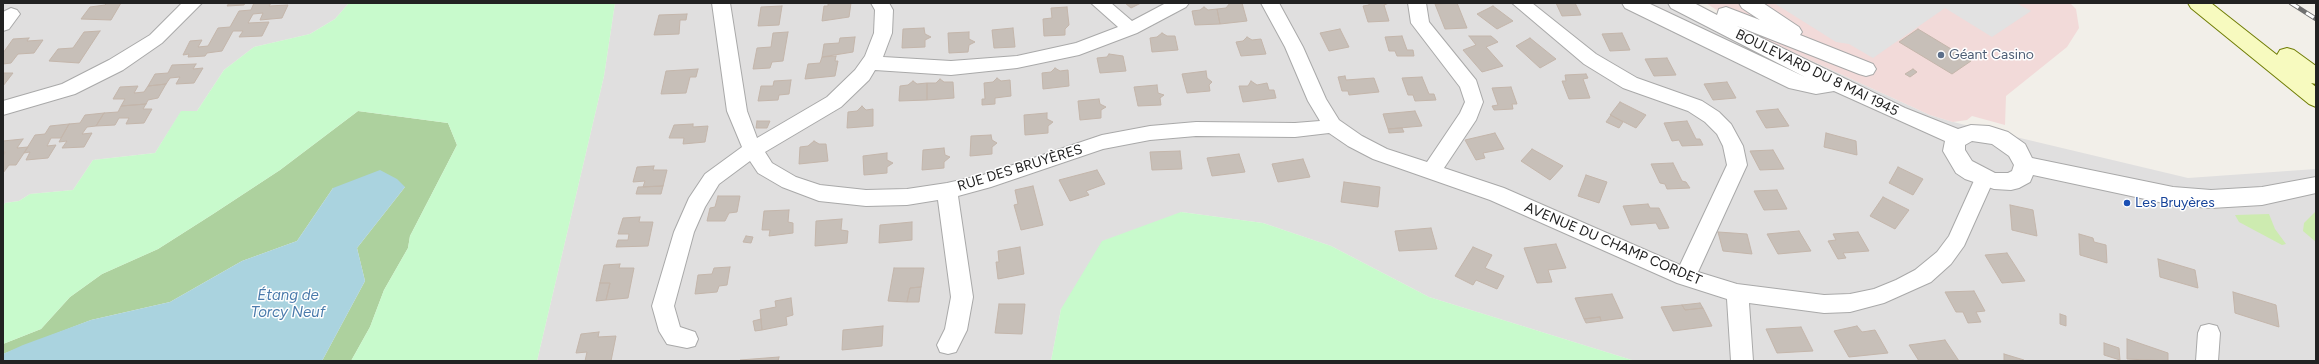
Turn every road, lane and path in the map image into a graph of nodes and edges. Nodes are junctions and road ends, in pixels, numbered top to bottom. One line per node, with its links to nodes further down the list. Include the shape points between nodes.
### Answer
1 (193, 3): 22 (street, via 156,39 116,65 68,89)
2 (721, 3): 25 (street, RUE DES BRUYÈRES, via 737,111)
3 (880, 3): 17 (street, via 884,10 883,33)
4 (1100, 3): 15 (street)
5 (1180, 3): 15 (street)
6 (1270, 3): 23 (street, AVENUE DU CHAMP CORDET, via 1294,47 1317,101)
7 (1417, 3): 27 (street, via 1420,23 1470,85 1474,102 1469,114)
8 (1521, 3): 31 (street, via 1590,59 1609,71 1630,83 1695,106 1724,128 1733,146 1737,165)
9 (1632, 3): 20 (street, via 1796,83 1816,87)
10 (1678, 3): 20 (street, BOULEVARD DU 8 MAI 1945, via 1774,54)
11 (1700, 3): 16 (street)
12 (1749, 3): 16 (street)
13 (2198, 3): 21 (main road)
14 (2221, 3): 19 (main road)
15 (1131, 29): 17 (street, via 1079,49 1017,62 951,68)
16 (1818, 50): 18 (street)
17 (870, 63): 25 (street, via 862,75 834,102)
18 (1866, 69)
19 (2316, 77)
20 (1838, 84): 24 (street, BOULEVARD DU 8 MAI 1945)
21 (2316, 99)
22 (3, 108)
23 (1332, 125): 27 (street, AVENUE DU CHAMP CORDET, via 1380,154); 30 (street, RUE DES BRUYÈRES, via 1295,130 1196,129 1150,133 1102,142 984,182)
24 (1958, 138): 26 (street, via 1980,133 2000,138 2017,150); 28 (street, via 1954,144 1958,159 1973,174)
25 (753, 151): 30 (street, RUE DES BRUYÈRES, via 766,168 789,182 820,193 866,198 907,197); 34 (street, via 712,179 696,204 684,232 663,306 670,331 675,337)
26 (2026, 165): 28 (street, via 2022,176 2011,182); 29 (street, via 2173,196 2211,199 2262,196)
27 (1432, 170): 31 (street, AVENUE DU CHAMP CORDET, via 1497,194)
28 (1984, 179): 32 (street, AVENUE DU CHAMP CORDET, via 1957,240 1944,258 1923,276 1904,286 1876,297 1850,303 1824,304)
29 (2316, 185)
30 (947, 191): 35 (street, via 962,297 956,330)
31 (1685, 277): 32 (street, AVENUE DU CHAMP CORDET)
32 (1737, 293): 36 (street)
33 (2209, 333): 37 (street)
34 (687, 338)
35 (948, 345)
36 (1742, 361)
37 (2206, 361)

